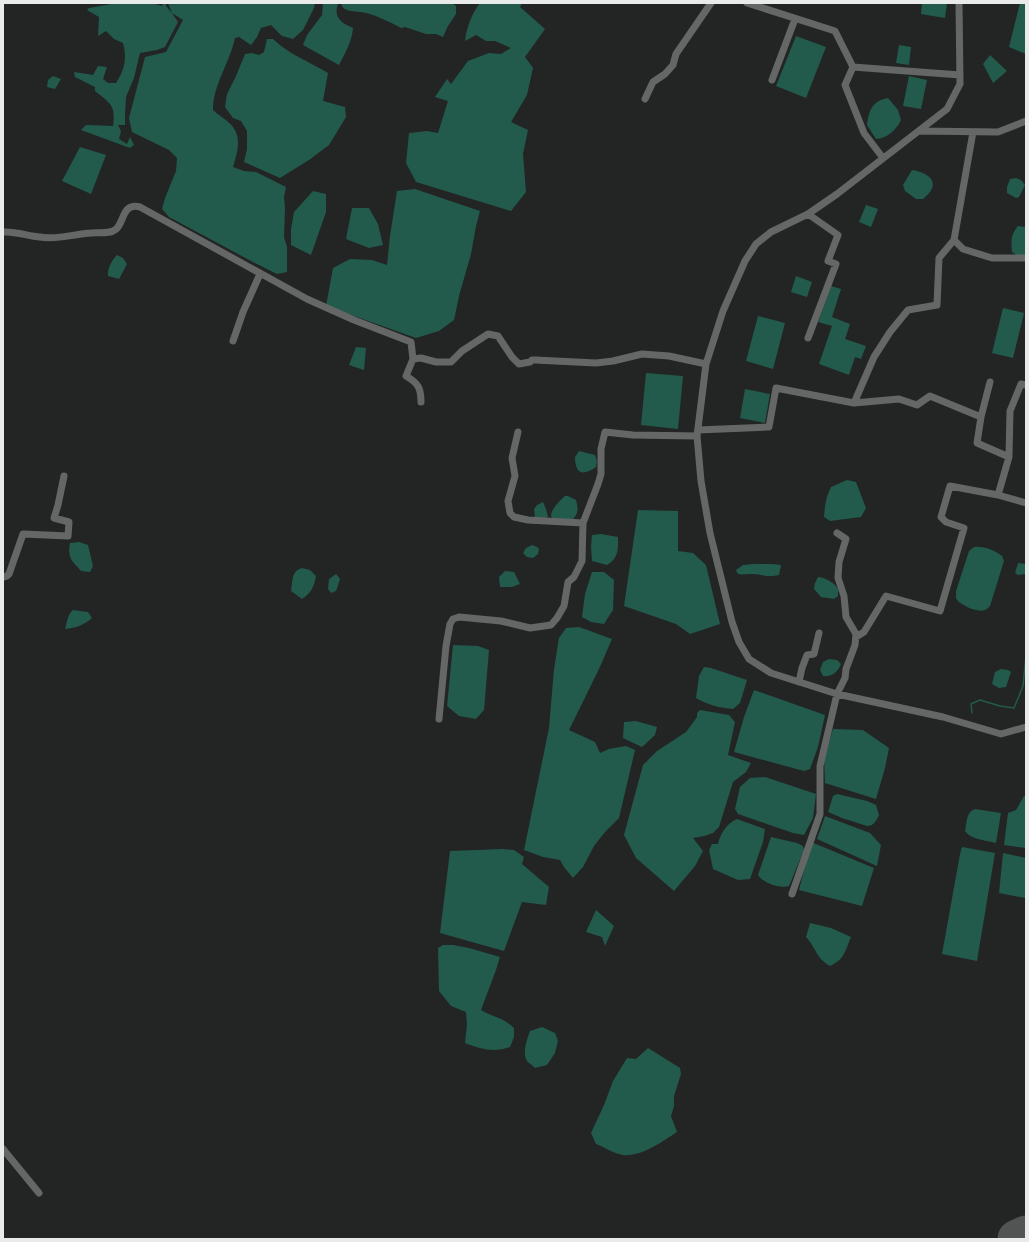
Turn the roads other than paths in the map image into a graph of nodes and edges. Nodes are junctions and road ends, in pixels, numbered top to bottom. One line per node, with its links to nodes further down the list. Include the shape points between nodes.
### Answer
1 (711, 3): 8 (street, via 676,54 674,65 652,82)
2 (747, 3): 4 (street)
3 (959, 3): 6 (street)
4 (795, 19): 5 (street, via 835,31); 7 (street)
5 (853, 67): 6 (street); 12 (street, via 845,85 864,133)
6 (960, 75): 10 (street, via 960,84 947,109)
7 (772, 80)
8 (645, 99)
9 (1026, 121): 11 (street, via 998,132)
10 (919, 131): 11 (street); 12 (street)
11 (973, 132): 15 (street)
12 (883, 158): 13 (street)
13 (808, 214): 18 (street, via 838,235 828,261 836,264); 21 (street, via 771,232 756,244 745,261 723,311)
14 (3, 232): 17 (street, via 41,238 112,232 116,230 130,207 135,206)
15 (954, 240): 16 (street, via 963,249 992,258); 25 (street, via 939,258 937,305 908,310 874,357)
16 (1026, 258)
17 (260, 274): 19 (street); 20 (street, via 320,305 409,341 412,343)
18 (808, 338)
19 (233, 341)
20 (413, 359): 21 (street, via 451,362 462,351 488,334 498,336 519,364 532,360 596,363 642,354 669,356); 24 (street, via 406,376 415,381 421,392)
21 (706, 364): 28 (street)
22 (990, 382): 26 (street)
23 (1026, 385): 29 (street, via 1021,384 1010,411)
24 (421, 402)
25 (854, 403): 26 (street, via 899,399 917,405 930,396); 28 (street, via 776,388 769,427)
26 (981, 417): 29 (street, via 977,443)
27 (518, 432): 33 (street, via 512,458 514,476 508,501 510,513 514,517 528,520)
28 (697, 433): 33 (street, via 633,435 605,432 601,450 601,474); 38 (street, via 701,481 710,533 739,642 749,659 771,673)
29 (1009, 457): 31 (street)
30 (64, 476): 35 (street, via 54,518 69,523 68,536 23,534 9,574)
31 (998, 495): 32 (street); 37 (street, via 950,486 941,517 946,522 964,528 940,611 886,596 864,632)
32 (1026, 503)
33 (583, 523): 40 (street, via 582,561 574,577 568,582 564,606 551,625 530,628 501,621 459,617 453,619 446,646)
34 (837, 533): 37 (street, via 846,539 839,562 838,578 844,596 846,617)
35 (3, 577)
36 (819, 633): 38 (street, via 814,654 807,654)
37 (856, 637): 39 (street, via 845,678)
38 (799, 682): 39 (street)
39 (837, 694): 41 (street, via 943,717 1001,734); 42 (street, via 820,766 820,814)
40 (439, 719)
41 (1026, 727)
42 (792, 894)
43 (3, 1149): 44 (street)
44 (39, 1193)

